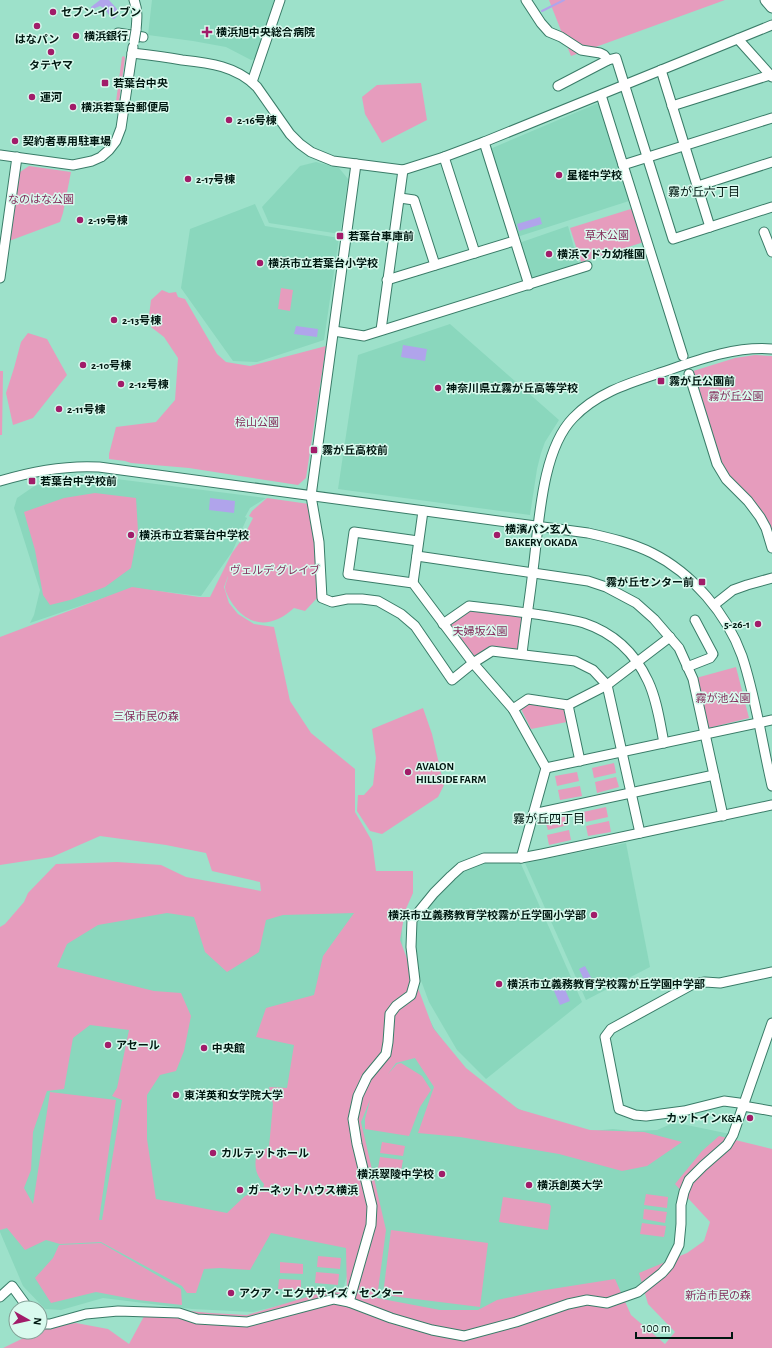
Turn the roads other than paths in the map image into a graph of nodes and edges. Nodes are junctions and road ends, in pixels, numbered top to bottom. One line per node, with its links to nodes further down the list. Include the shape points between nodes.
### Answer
1 (134, 0): 10 (street, bridge, via 138,15)
2 (280, 0): 14 (street)
3 (526, 0): 11 (street, via 549,32 581,50 600,53)
4 (766, 0): 5 (main road)
5 (772, 7)
6 (772, 25): 9 (street)
7 (118, 33): 8 (street)
8 (143, 37)
9 (738, 38): 12 (street); 13 (street)
10 (132, 53): 14 (street, via 218,65); 23 (street, via 121,128 109,150 92,162 73,165)
11 (608, 60): 15 (street, via 616,58); 16 (street)
12 (661, 70): 15 (street); 18 (street)
13 (771, 76): 18 (street)
14 (253, 77): 27 (street, via 290,134 300,144 321,157)
15 (624, 85): 17 (street); 25 (street)
16 (558, 86)
17 (601, 95): 20 (street); 28 (street)
18 (672, 106): 21 (street)
19 (772, 118): 21 (street)
20 (484, 142): 24 (street); 35 (street)
21 (685, 146): 25 (street); 30 (street)
22 (0, 155): 23 (street)
23 (17, 157): 40 (street)
24 (444, 157): 29 (street); 37 (street)
25 (647, 158): 28 (street); 33 (street, via 673,240)
26 (772, 162): 30 (street)
27 (356, 164): 29 (street); 44 (street)
28 (623, 165): 46 (street)
29 (403, 170): 31 (street)
30 (698, 186): 33 (street)
31 (400, 198): 38 (street, via 414,200); 41 (street)
32 (772, 207): 33 (street)
33 (710, 227)
34 (764, 232): 36 (street)
35 (514, 241): 37 (street); 42 (street)
36 (772, 252)
37 (475, 253): 38 (street)
38 (435, 265): 41 (street)
39 (587, 266): 42 (street)
40 (0, 278)
41 (388, 280): 43 (street)
42 (529, 285): 43 (street)
43 (380, 330): 44 (street, via 364,336)
44 (334, 331): 49 (street)
45 (772, 349): 51 (street, via 750,349 698,360 630,382 595,399 572,419 556,444 549,461)
46 (683, 356)
47 (689, 374): 53 (street, via 717,464 726,479 760,517)
48 (0, 481): 49 (street, via 46,469 82,466)
49 (311, 496): 50 (street); 65 (street, via 318,542 322,598 332,602 347,599 378,601 395,610 415,626 452,680)
50 (423, 511): 51 (street); 52 (street)
51 (538, 526): 55 (street); 58 (street, via 612,538 653,554 693,582)
52 (418, 541): 54 (street); 57 (street, via 354,532 348,574)
53 (772, 548)
54 (417, 556): 55 (street); 57 (street)
55 (533, 573): 59 (street); 62 (street, via 588,581 606,587 636,603)
56 (772, 578): 58 (street, via 733,590)
57 (413, 583): 61 (street)
58 (714, 605): 71 (street, via 734,636 742,656)
59 (527, 613): 61 (street, via 469,606); 63 (street); 64 (street, via 598,628 613,637)
60 (695, 620): 66 (street, via 713,654 710,658)
61 (443, 624): 65 (street)
62 (670, 637): 64 (street); 66 (street, via 679,648)
63 (522, 654): 65 (street, via 492,651); 67 (street, via 575,661 593,670)
64 (638, 661): 67 (street); 73 (street, via 649,682)
65 (473, 663): 69 (street)
66 (687, 667): 72 (street, via 693,679)
67 (607, 685): 68 (street); 74 (street)
68 (568, 705): 69 (street, via 528,699); 75 (street)
69 (513, 709): 76 (street)
70 (772, 720): 71 (street)
71 (758, 723): 72 (street); 78 (street)
72 (706, 735): 73 (street); 77 (street)
73 (664, 743): 74 (street)
74 (623, 752): 75 (street); 79 (street)
75 (580, 761): 76 (street)
76 (546, 768): 81 (street)
77 (714, 775): 79 (street); 82 (street)
78 (772, 786)
79 (632, 793): 81 (street); 83 (street)
80 (772, 805): 82 (street)
81 (533, 814): 84 (street)
82 (723, 816): 83 (street)
83 (640, 833): 84 (street)
84 (521, 858): 91 (street, via 484,858 461,867 434,893 412,920 411,947 415,982 411,995 390,1014 386,1054 367,1077 358,1096 353,1118 356,1144 372,1206 371,1225)
85 (772, 972): 87 (street, via 720,983 693,984 610,1029 605,1037 620,1110 646,1116 684,1111 724,1101)
86 (772, 1023): 87 (street)
87 (743, 1106): 88 (street); 91 (street, via 727,1145 689,1180 681,1205 679,1245 669,1265 638,1292 607,1303 588,1300 568,1304 464,1336 391,1318)
88 (772, 1111)
89 (0, 1297): 90 (street, via 12,1286)
90 (22, 1300)
91 (349, 1302): 92 (street, via 334,1299 247,1322 197,1318 179,1313 118,1311 86,1314)
92 (48, 1324)

